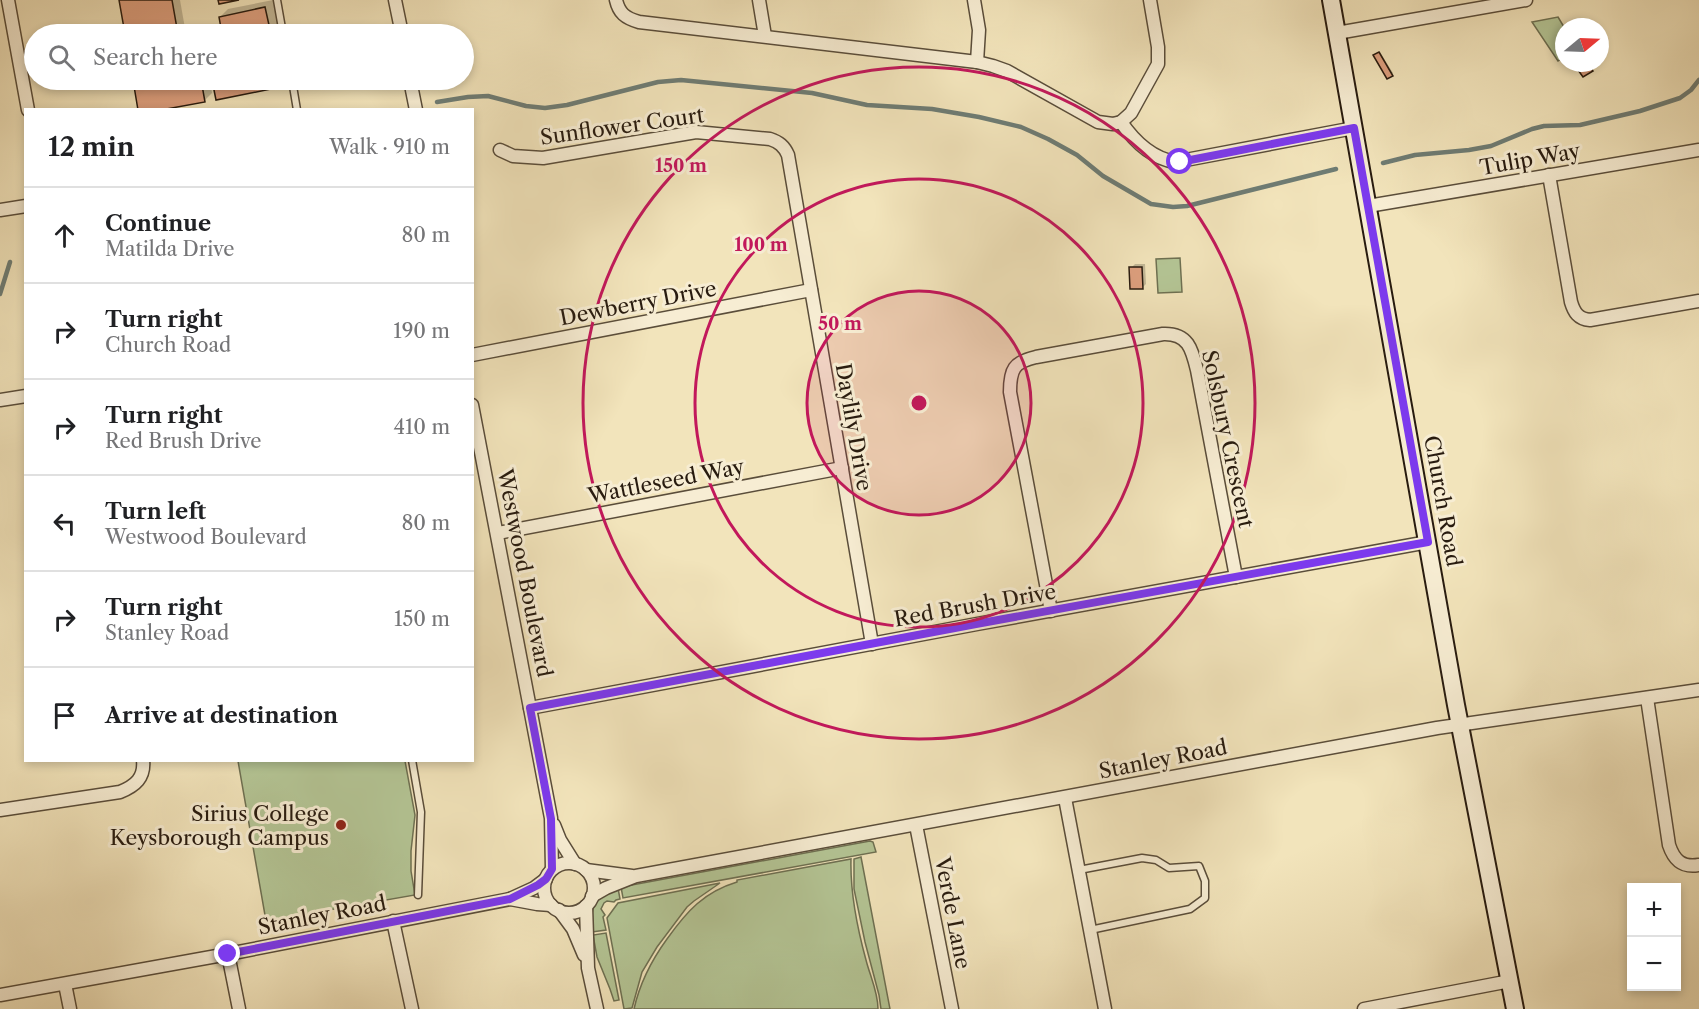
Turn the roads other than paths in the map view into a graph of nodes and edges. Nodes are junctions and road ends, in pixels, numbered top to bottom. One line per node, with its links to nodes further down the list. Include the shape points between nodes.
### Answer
1 (8, 0): 15 (street)
2 (277, 0): 10 (lane)
3 (395, 0): 11 (street)
4 (616, 0): 13 (street, via 618,10 629,19)
5 (759, 0): 13 (street)
6 (974, 0): 14 (street, via 979,30)
7 (1150, 0): 22 (street, via 1158,64 1131,113)
8 (1331, 0): 12 (main road, Church Road)
9 (1522, 0): 12 (street)
10 (281, 24)
11 (400, 24)
12 (1337, 33): 23 (main road, Church Road)
13 (765, 36): 14 (street)
14 (977, 62): 22 (street, via 1007,71 1098,122)
15 (24, 88)
16 (24, 90): 19 (street)
17 (294, 90): 20 (lane)
18 (412, 90): 21 (street)
19 (28, 108)
20 (297, 108)
21 (416, 108)
22 (1121, 122): 23 (street, via 1142,147 1174,162)
23 (1354, 128): 29 (main road, Church Road)
24 (783, 146): 25 (street, Sunflower Court, via 770,139 696,132 543,158 513,156); 31 (street, Daylily Drive, via 788,155)
25 (500, 150)
26 (1699, 150): 27 (street, Tulip Way)
27 (1549, 175): 29 (street, Tulip Way); 32 (street, via 1575,314 1590,320)
28 (24, 206): 30 (street)
29 (1368, 206): 39 (main road, Church Road)
30 (0, 210)
31 (811, 290): 33 (street, Dewberry Drive); 37 (street, Daylily Drive)
32 (1699, 302)
33 (474, 355)
34 (24, 396): 35 (street)
35 (0, 400)
36 (474, 415): 38 (street, Westwood Boulevard)
37 (842, 468): 38 (street, Wattleseed Way); 42 (street, Daylily Drive)
38 (498, 533): 45 (street, Westwood Boulevard)
39 (1428, 542): 40 (street, Red Brush Drive); 46 (main road, Church Road)
40 (1236, 577): 41 (street, Red Brush Drive); 41 (street, Solsbury Crescent, via 1197,370 1188,343 1177,335 1163,334 1047,355 1016,365 1011,372 1010,392)
41 (1050, 611): 42 (street, Red Brush Drive)
42 (872, 644): 45 (street, Red Brush Drive)
43 (1699, 690): 44 (street, Stanley Road)
44 (1647, 698): 46 (street, Stanley Road); 53 (street, via 1669,845 1680,863)
45 (530, 708): 51 (street, Westwood Boulevard)
46 (1461, 724): 49 (street, Stanley Road); 66 (main road, Church Road)
47 (143, 762): 50 (street, via 139,781 120,792)
48 (412, 762): 58 (lane, via 421,812)
49 (1065, 798): 52 (street, Stanley Road); 55 (street)
50 (0, 810)
51 (551, 819): 54 (street, Westwood Boulevard, via 560,840); 56 (street, Westwood Boulevard)
52 (916, 825): 57 (street, Stanley Road); 73 (street, Verde Lane)
53 (1699, 865)
54 (580, 867): 56 (street, via 567,863); 57 (street, Stanley Road); 60 (street, via 593,882)
55 (1079, 870): 63 (street); 63 (lane, via 1142,858 1169,868 1199,866 1205,881 1205,898 1190,909)
56 (549, 874): 59 (street, Stanley Road, via 534,888); 61 (street, via 544,893)
57 (636, 876): 60 (street, Stanley Road, via 606,888)
58 (418, 895)
59 (510, 899): 61 (street, Stanley Road); 62 (street, Stanley Road)
60 (589, 901): 61 (street, via 573,912); 65 (street)
61 (555, 908): 65 (street, via 577,937)
62 (393, 921): 64 (street, Stanley Road); 71 (street)
63 (1089, 930): 74 (street)
64 (228, 954): 67 (street, Stanley Road); 70 (street)
65 (588, 968): 72 (street)
66 (1510, 981): 75 (street); 76 (main road, Church Road)
67 (65, 984): 68 (street, Stanley Road); 69 (street)
68 (0, 995)
69 (69, 1009)
70 (239, 1009)
71 (412, 1009)
72 (597, 1009)
73 (952, 1009)
74 (1105, 1009)
75 (1364, 1009)
76 (1515, 1009)

